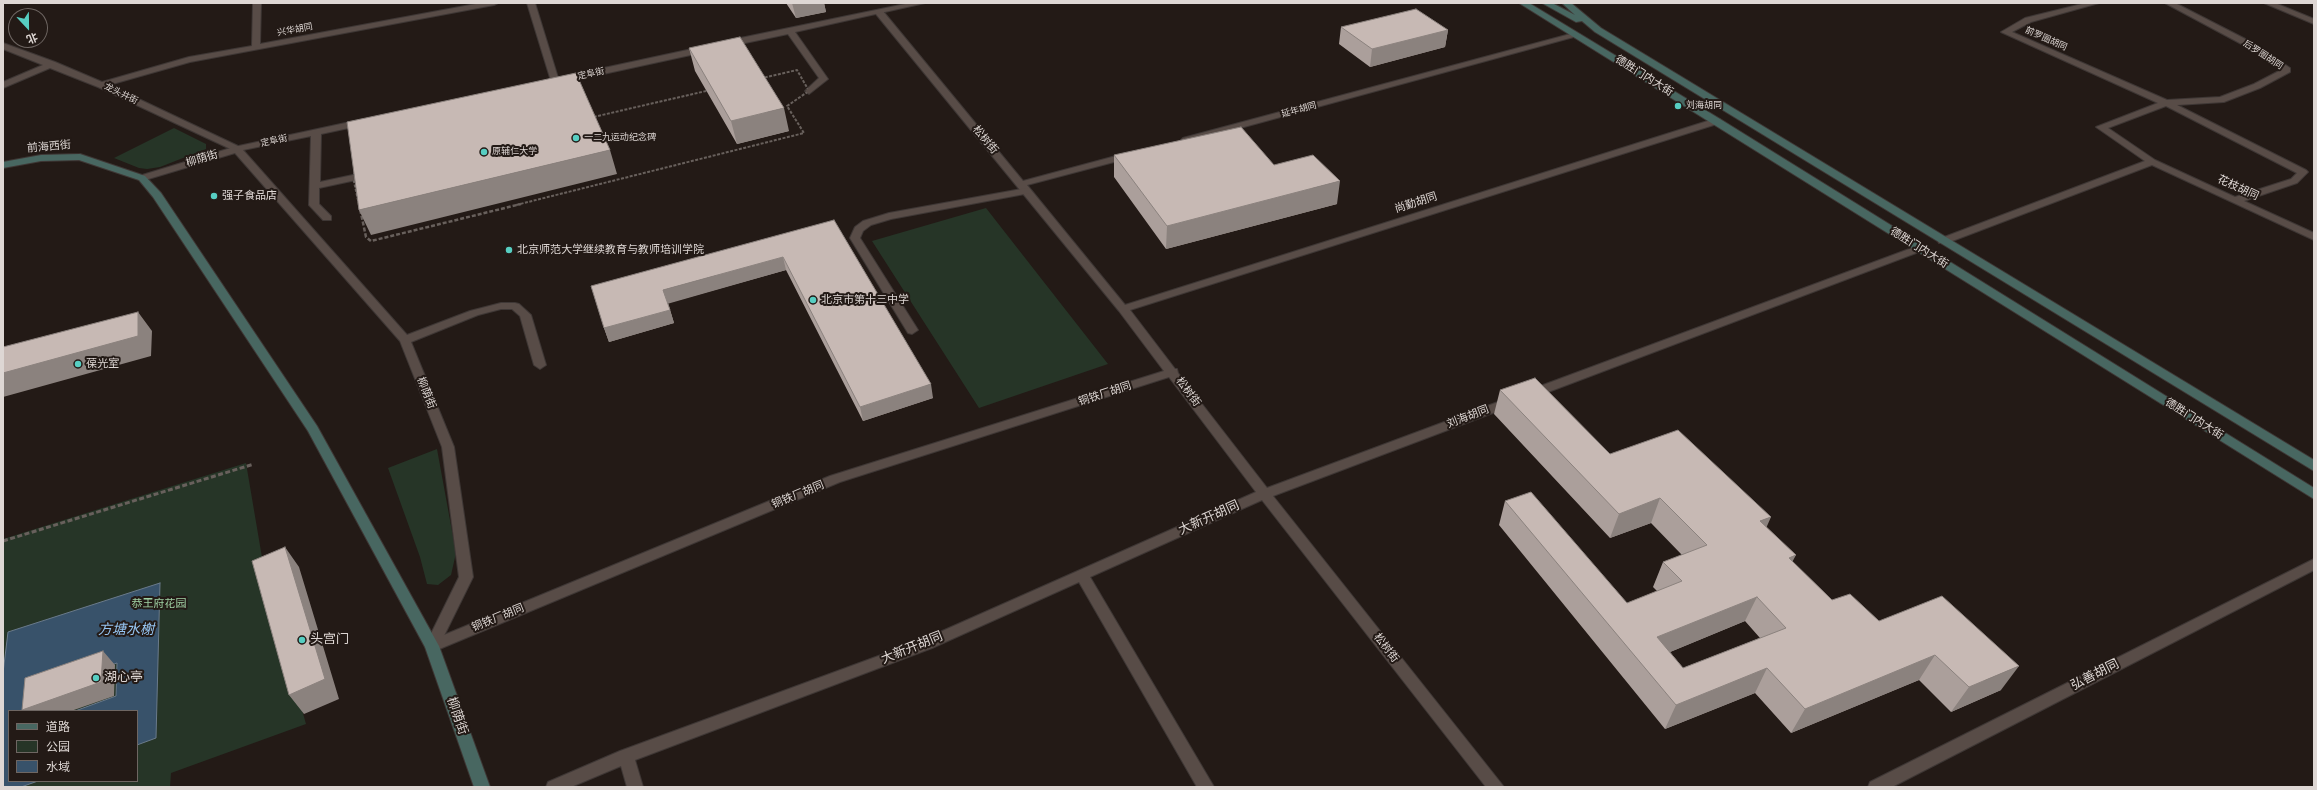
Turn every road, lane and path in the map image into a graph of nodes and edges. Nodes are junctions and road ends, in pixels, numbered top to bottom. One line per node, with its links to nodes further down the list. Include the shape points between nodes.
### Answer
1 (257, 3): 17 (street)
2 (494, 3): 17 (street, 兴华胡同)
3 (531, 3): 14 (street, 定阜街, via 551,82)
4 (921, 3): 11 (street, 定阜街)
5 (1523, 3): 15 (main road, 德胜门内大街)
6 (1546, 3): 13 (main road, 德胜门内大街)
7 (1566, 3): 13 (main road, 德胜门内大街)
8 (2095, 3): 22 (street, 前罗圈胡同, via 2028,20 2004,32)
9 (2168, 3): 22 (street, 后罗圈胡同, via 2252,46 2287,70 2257,86 2221,100)
10 (2268, 3): 12 (street)
11 (876, 7): 14 (street, 定阜街); 36 (street, 松树街)
12 (2314, 22)
13 (1598, 30): 40 (main road, 德胜门内大街)
14 (790, 31): 21 (street, via 824,79)
15 (1577, 35): 25 (main road, 德胜门内大街); 28 (street, 延年胡同)
16 (3, 46): 18 (street, 龙头井街)
17 (256, 47): 19 (street, 兴华胡同, via 189,60)
18 (52, 64): 19 (street, 龙头井街); 20 (street)
19 (101, 84): 29 (street, 龙头井街)
20 (3, 85)
21 (809, 90): 26 (path, via 797,70); 34 (path, via 787,106 804,133 371,241 366,237)
22 (2166, 103): 31 (street, 花枝胡同, via 2101,126); 37 (street, via 2303,172 2294,181)
23 (568, 115): 26 (path)
24 (370, 121): 27 (street, 定阜街)
25 (1717, 121): 41 (main road, 德胜门内大街); 42 (street, 尚勤胡同)
26 (571, 122): 34 (path, via 355,172)
27 (316, 132): 29 (street, 定阜街); 35 (street)
28 (1176, 143)
29 (237, 149): 33 (street, 柳荫街); 44 (street, 柳荫街)
30 (1137, 153): 36 (street)
31 (2152, 162): 37 (street, 花枝胡同); 40 (street)
32 (3, 165): 33 (main road, 前海西街, via 41,158 80,157)
33 (142, 178): 54 (main road, 柳荫街, via 157,195 313,429)
34 (353, 178): 35 (street)
35 (315, 186): 38 (street, via 314,205)
36 (1024, 188): 42 (street, 松树街); 43 (street, via 889,216 867,222 859,229 856,238)
37 (2236, 200): 39 (street, 花枝胡同)
38 (327, 218)
39 (2314, 236)
40 (1943, 241): 41 (main road); 48 (main road, 德胜门内大街)
41 (1920, 248): 49 (street, 刘海胡同); 50 (main road, 德胜门内大街)
42 (1123, 309): 46 (street, 松树街)
43 (912, 330)
44 (405, 340): 45 (street, via 474,312 501,306 515,306 525,315); 54 (street, 柳荫街, via 448,447 466,577)
45 (540, 365)
46 (1173, 372): 49 (street, 松树街); 54 (street, 铜铁厂胡同, via 835,479)
47 (254, 464): 51 (path)
48 (2314, 466)
49 (1264, 494): 53 (street, 大新开胡同); 60 (street, 松树街)
50 (2314, 494)
51 (3, 541)
52 (2314, 564): 61 (street, 弘善胡同)
53 (1081, 574): 55 (street, 大新开胡同, via 927,644); 59 (street)
54 (432, 646): 56 (main road, 柳荫街)
55 (626, 756): 57 (street, 大新开胡同); 58 (street)
56 (482, 787)
57 (554, 787)
58 (635, 787)
59 (1206, 787)
60 (1496, 787)
61 (1876, 787)

